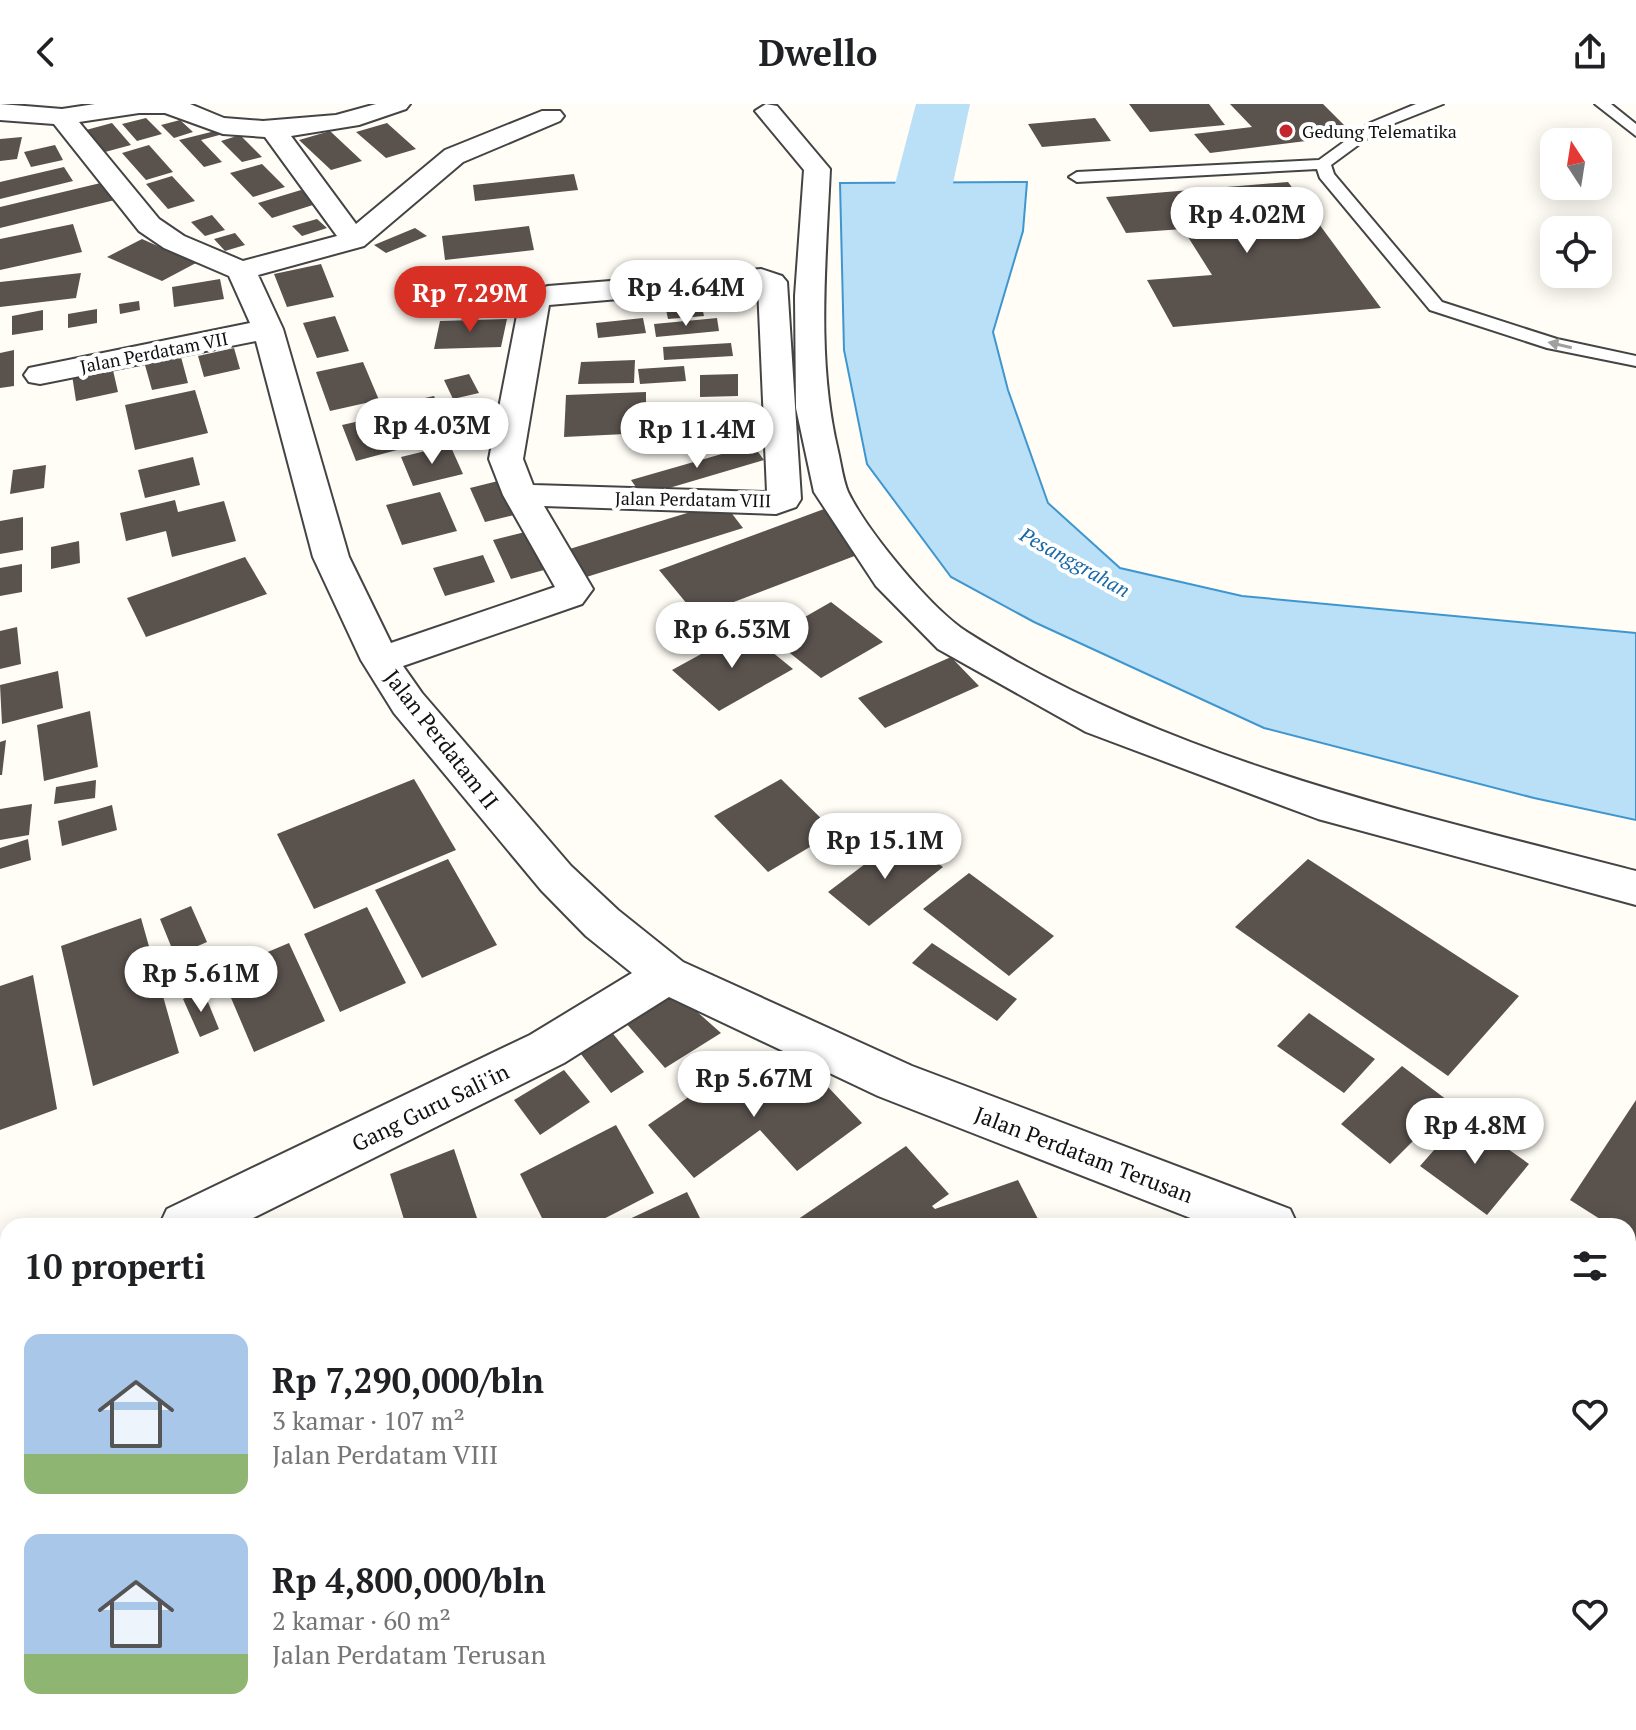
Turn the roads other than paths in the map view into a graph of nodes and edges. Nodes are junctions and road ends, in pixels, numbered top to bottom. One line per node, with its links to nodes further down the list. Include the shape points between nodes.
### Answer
1 (397, 104): 8 (street, via 365,116)
2 (1436, 104): 10 (lane, via 1381,120)
3 (1602, 104): 9 (lane)
4 (768, 111): 19 (street, via 817,169 810,296 812,408 831,492 889,578 951,640 1100,722 1333,808)
5 (0, 112): 7 (street)
6 (551, 116): 12 (street, via 454,156)
7 (62, 117): 8 (street, via 165,105 224,126); 13 (street, via 149,225 174,242)
8 (271, 127): 12 (street)
9 (1636, 131)
10 (1323, 164): 11 (lane); 15 (lane, one-way to 10, via 1553,344 1436,306 1326,175)
11 (1077, 177)
12 (354, 240): 13 (street)
13 (241, 271): 14 (street, Jalan Perdatam II)
14 (268, 329): 16 (street, Jalan Perdatam VII); 18 (street, Jalan Perdatam II, via 331,557)
15 (1636, 361)
16 (40, 375)
17 (520, 495): 17 (street, Jalan Perdatam VIII, via 506,459 535,300 761,278 772,282 784,499 776,503); 18 (street, Jalan Perdatam VIII, via 576,585 572,592)
18 (380, 660): 20 (street, Jalan Perdatam II, via 408,703 556,878)
19 (1636, 888)
20 (667, 975): 21 (street, Jalan Perdatam II); 22 (street, Gang Guru Sali'in, via 547,1049)
21 (895, 1081): 23 (street, Jalan Perdatam Terusan)
22 (219, 1218)
23 (1251, 1218)

